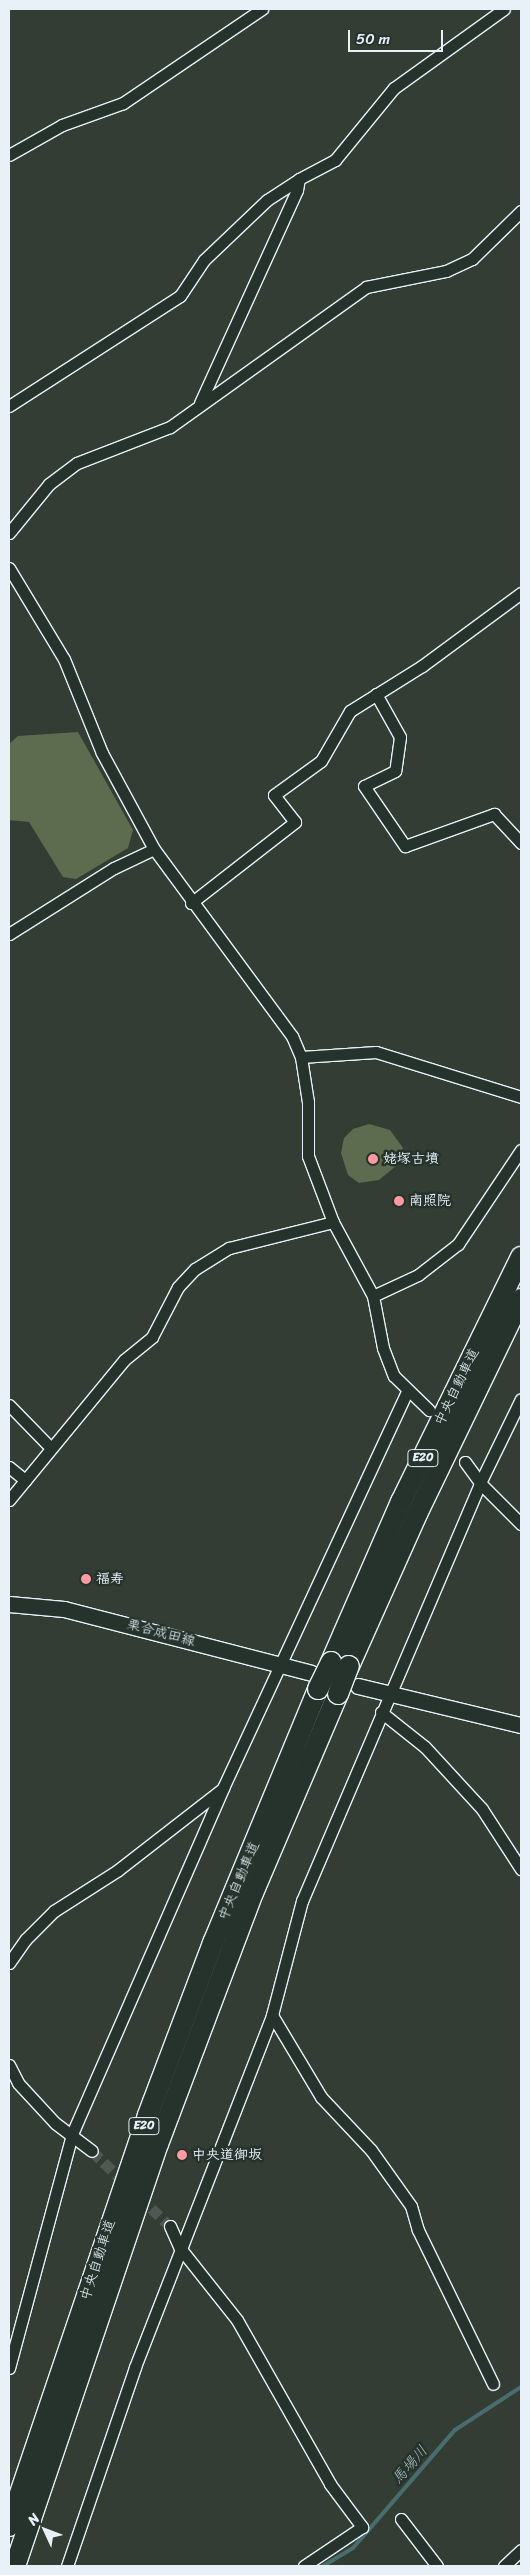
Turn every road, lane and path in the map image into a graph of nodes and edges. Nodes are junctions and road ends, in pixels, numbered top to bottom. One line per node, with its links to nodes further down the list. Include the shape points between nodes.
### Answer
1 (262, 9): 3 (street, via 123,102 62,125)
2 (504, 9): 4 (street, via 394,88 335,160)
3 (9, 155)
4 (299, 179): 6 (street, via 297,190); 7 (street, via 267,200 204,260 180,296)
5 (521, 211): 6 (street, via 472,260 446,271 366,287)
6 (200, 404): 8 (street, via 170,427 77,464 49,484)
7 (9, 406)
8 (9, 533)
9 (9, 568): 13 (street, via 64,659 102,753)
10 (521, 593): 11 (street, via 422,666)
11 (376, 694): 12 (street, via 400,737 395,771 364,786 406,846 494,814); 14 (street, via 350,711 321,761 274,795 295,822)
12 (521, 843)
13 (154, 849): 14 (street); 15 (street, via 114,868)
14 (191, 903): 16 (street, via 252,980)
15 (9, 934)
16 (302, 1056): 17 (street, via 376,1052); 19 (street, via 308,1102 308,1156)
17 (521, 1097)
18 (521, 1150): 21 (street, via 458,1244 418,1275)
19 (333, 1222): 21 (street); 27 (street, via 229,1248 194,1269 178,1287 152,1337 124,1360)
20 (521, 1256): 35 (highway, 中央自動車道 / E20, via 402,1502)
21 (373, 1296): 23 (street, via 383,1348 394,1376)
22 (521, 1300): 35 (highway, 中央自動車道 / E20)
23 (407, 1392): 26 (street); 36 (street)
24 (521, 1399): 31 (street)
25 (9, 1405): 27 (street)
26 (429, 1410)
27 (50, 1447): 30 (street)
28 (465, 1462): 31 (street)
29 (9, 1467): 30 (street)
30 (25, 1480): 32 (street)
31 (480, 1483): 33 (street); 39 (street)
32 (9, 1500)
33 (521, 1524)
34 (9, 1604): 36 (main road, 栗合成田線, via 64,1609)
35 (340, 1664): 37 (highway, 中央自動車道 / E20, bridge); 56 (highway, 中央自動車道 / E20, bridge, via 338,1694 253,1893 158,2144)
36 (282, 1665): 37 (main road, 栗合成田線); 42 (street)
37 (315, 1681): 54 (highway, 中央自動車道 / E20, via 148,2115)
38 (358, 1686): 39 (main road)
39 (392, 1693): 40 (street); 41 (main road)
40 (381, 1712): 43 (street, via 425,1747 482,1809); 45 (street, via 302,1901)
41 (521, 1726)
42 (223, 1788): 44 (street, via 125,1864 54,1911 26,1939); 47 (street)
43 (521, 1869)
44 (9, 1964)
45 (272, 2015): 50 (street); 52 (street, via 321,2097 371,2150 411,2206 418,2230)
46 (9, 2066): 47 (street, via 18,2083 42,2110)
47 (72, 2134): 48 (street); 51 (street)
48 (92, 2152)
49 (170, 2226): 50 (street)
50 (180, 2248): 57 (street); 58 (street, via 237,2320 330,2484 362,2527)
51 (9, 2368)
52 (493, 2384)
53 (401, 2519): 59 (street)
54 (9, 2526)
55 (521, 2550): 60 (street)
56 (15, 2566)
57 (67, 2566)
58 (304, 2566)
59 (437, 2566)
60 (504, 2566)

